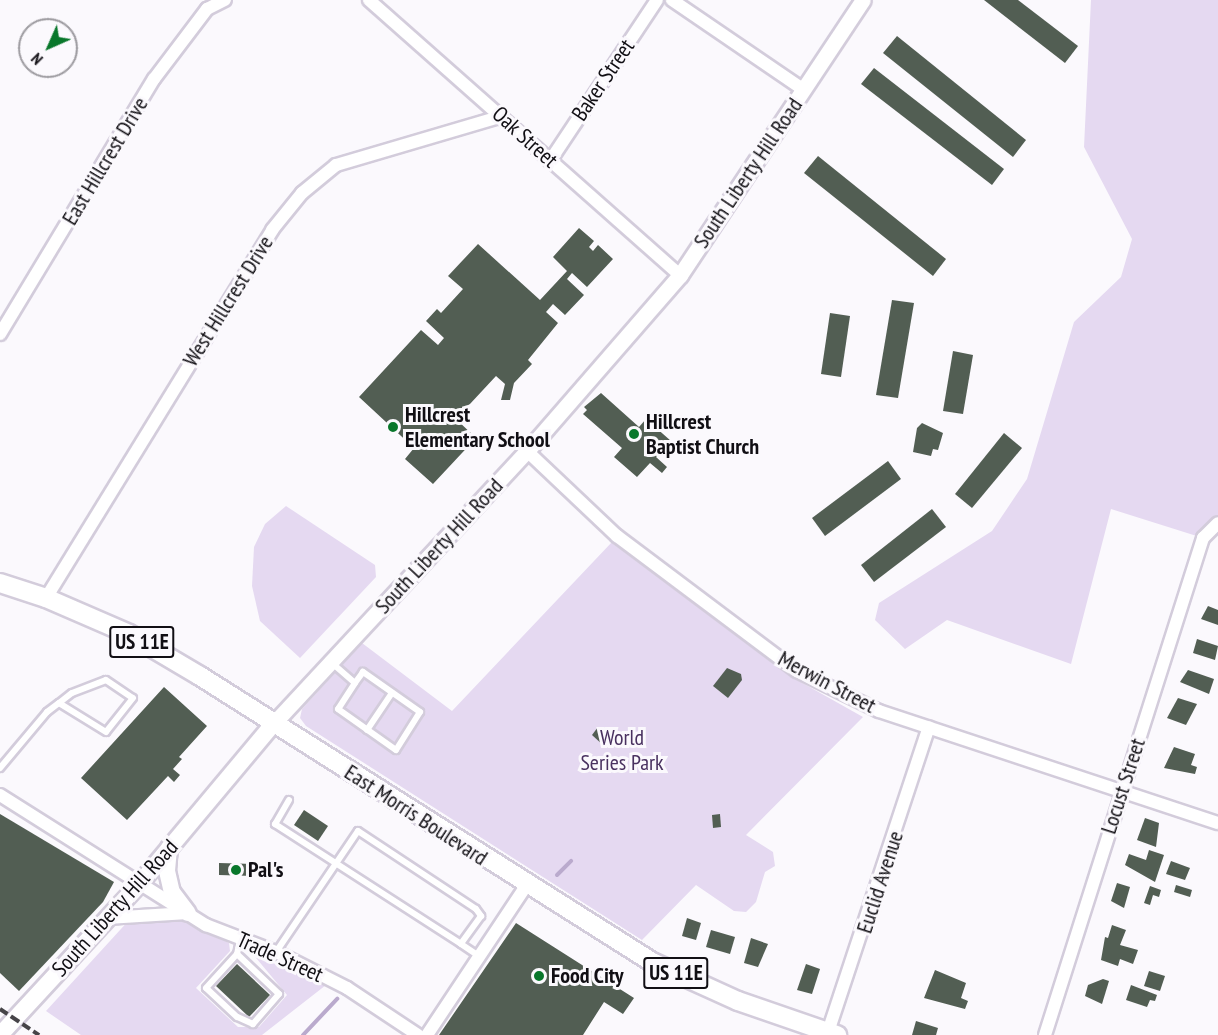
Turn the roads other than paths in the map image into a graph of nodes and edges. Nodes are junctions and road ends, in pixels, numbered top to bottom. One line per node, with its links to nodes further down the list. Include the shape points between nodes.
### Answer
1 (225, 0): 10 (street, East Hillcrest Drive, via 207,9 154,79)
2 (369, 0): 7 (street, Oak Street)
3 (657, 0): 8 (street, Baker Street)
4 (672, 0): 6 (street)
5 (863, 0): 6 (street, South Liberty Hill Road)
6 (804, 90): 9 (street, South Liberty Hill Road)
7 (502, 116): 8 (street, Oak Street); 14 (street, West Hillcrest Drive, via 336,165 302,193 272,231)
8 (550, 160): 9 (street, Oak Street)
9 (680, 275): 11 (street, South Liberty Hill Road)
10 (0, 334)
11 (527, 451): 15 (street, South Liberty Hill Road); 20 (street, Merwin Street, via 617,536 797,671 854,701)
12 (1218, 523): 23 (street, Locust Street, via 1203,537)
13 (0, 584): 14 (main road, East Morris Boulevard / US 11E)
14 (45, 598): 19 (main road, East Morris Boulevard / US 11E, via 129,634)
15 (331, 662): 16 (lane); 19 (street, South Liberty Hill Road)
16 (356, 682): 17 (lane, via 363,672); 21 (lane, via 338,709)
17 (392, 693): 21 (lane); 21 (lane, via 420,712 396,750)
18 (58, 703): 18 (lane, via 106,680 134,698 106,732); 22 (lane)
19 (273, 724): 27 (main road, South Liberty Hill Road); 30 (main road, East Morris Boulevard / US 11E)
20 (929, 727): 23 (street, Merwin Street); 38 (street, Euclid Avenue)
21 (367, 730)
22 (0, 768)
23 (1121, 790): 26 (street, Merwin Street); 42 (street, Locust Street)
24 (0, 795): 29 (street, Trade Street)
25 (289, 800): 28 (lane, via 274,824)
26 (1218, 823)
27 (169, 848): 29 (main road, South Liberty Hill Road); 31 (main road, via 167,871 172,892)
28 (336, 863): 34 (lane); 34 (lane, via 358,831 476,909 481,916); 35 (lane)
29 (141, 882): 31 (street, Trade Street); 32 (main road, South Liberty Hill Road)
30 (526, 886): 37 (street); 38 (main road, East Morris Boulevard / US 11E, via 652,962 738,1001)
31 (188, 913): 32 (street); 33 (street, Trade Street)
32 (106, 918): 39 (main road, South Liberty Hill Road)
33 (240, 940): 35 (street, Trade Street); 36 (lane)
34 (461, 944): 37 (lane)
35 (276, 952): 40 (street, Trade Street, via 347,988)
36 (237, 954): 36 (lane, via 206,988 237,1017 253,1024 279,994)
37 (480, 956): 41 (street)
38 (831, 1034)
39 (0, 1035)
40 (418, 1035)
41 (427, 1035)
42 (1045, 1035)

